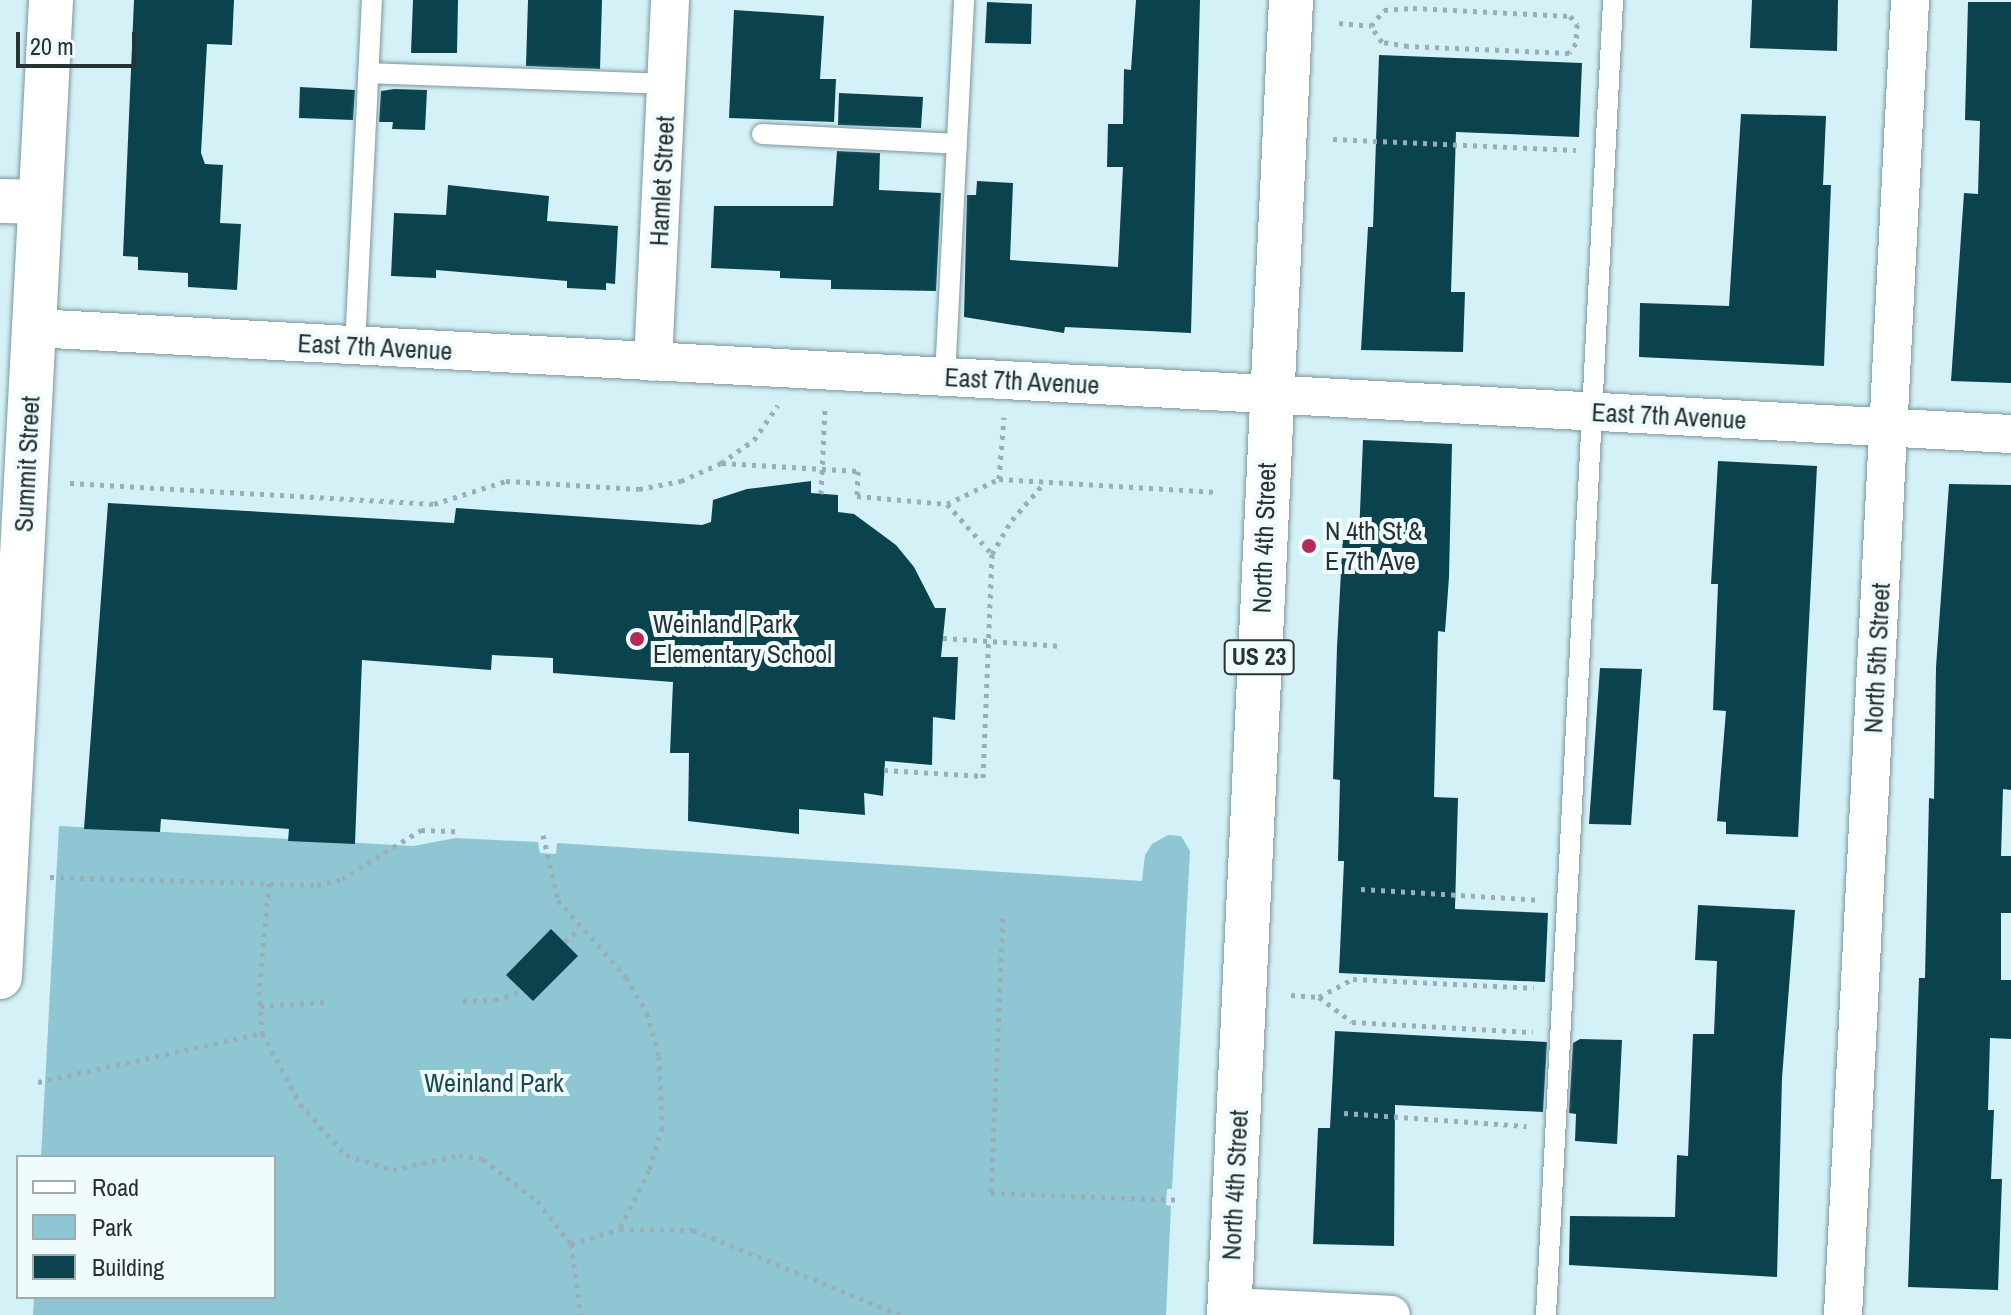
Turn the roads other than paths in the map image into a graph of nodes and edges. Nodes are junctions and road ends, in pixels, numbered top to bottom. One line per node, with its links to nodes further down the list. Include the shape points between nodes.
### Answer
1 (51, 0): 12 (main road, Summit Street)
2 (372, 0): 8 (lane)
3 (670, 0): 9 (street, Hamlet Street)
4 (964, 0): 11 (lane)
5 (1291, 0): 17 (main road, North 4th Street / US 23)
6 (1613, 0): 18 (lane)
7 (1910, 0): 19 (street, North 5th Street)
8 (368, 73): 9 (lane); 14 (lane)
9 (666, 84): 15 (street, Hamlet Street)
10 (762, 134): 11 (lane)
11 (957, 144): 16 (lane)
12 (20, 202): 13 (main road, Summit Street)
13 (34, 328): 14 (street, East 7th Avenue); 21 (main road, Summit Street)
14 (355, 346): 15 (street, East 7th Avenue)
15 (653, 362): 16 (street, East 7th Avenue)
16 (945, 377): 17 (street, East 7th Avenue)
17 (1270, 395): 18 (street, East 7th Avenue); 22 (main road, North 4th Street / US 23)
18 (1592, 412): 19 (street, East 7th Avenue); 24 (lane)
19 (1889, 428): 20 (street, East 7th Avenue); 25 (street, North 5th Street)
20 (2011, 434)
21 (1, 957)
22 (1230, 1311): 23 (street)
23 (1391, 1315)
24 (1546, 1315)
25 (1843, 1315)

